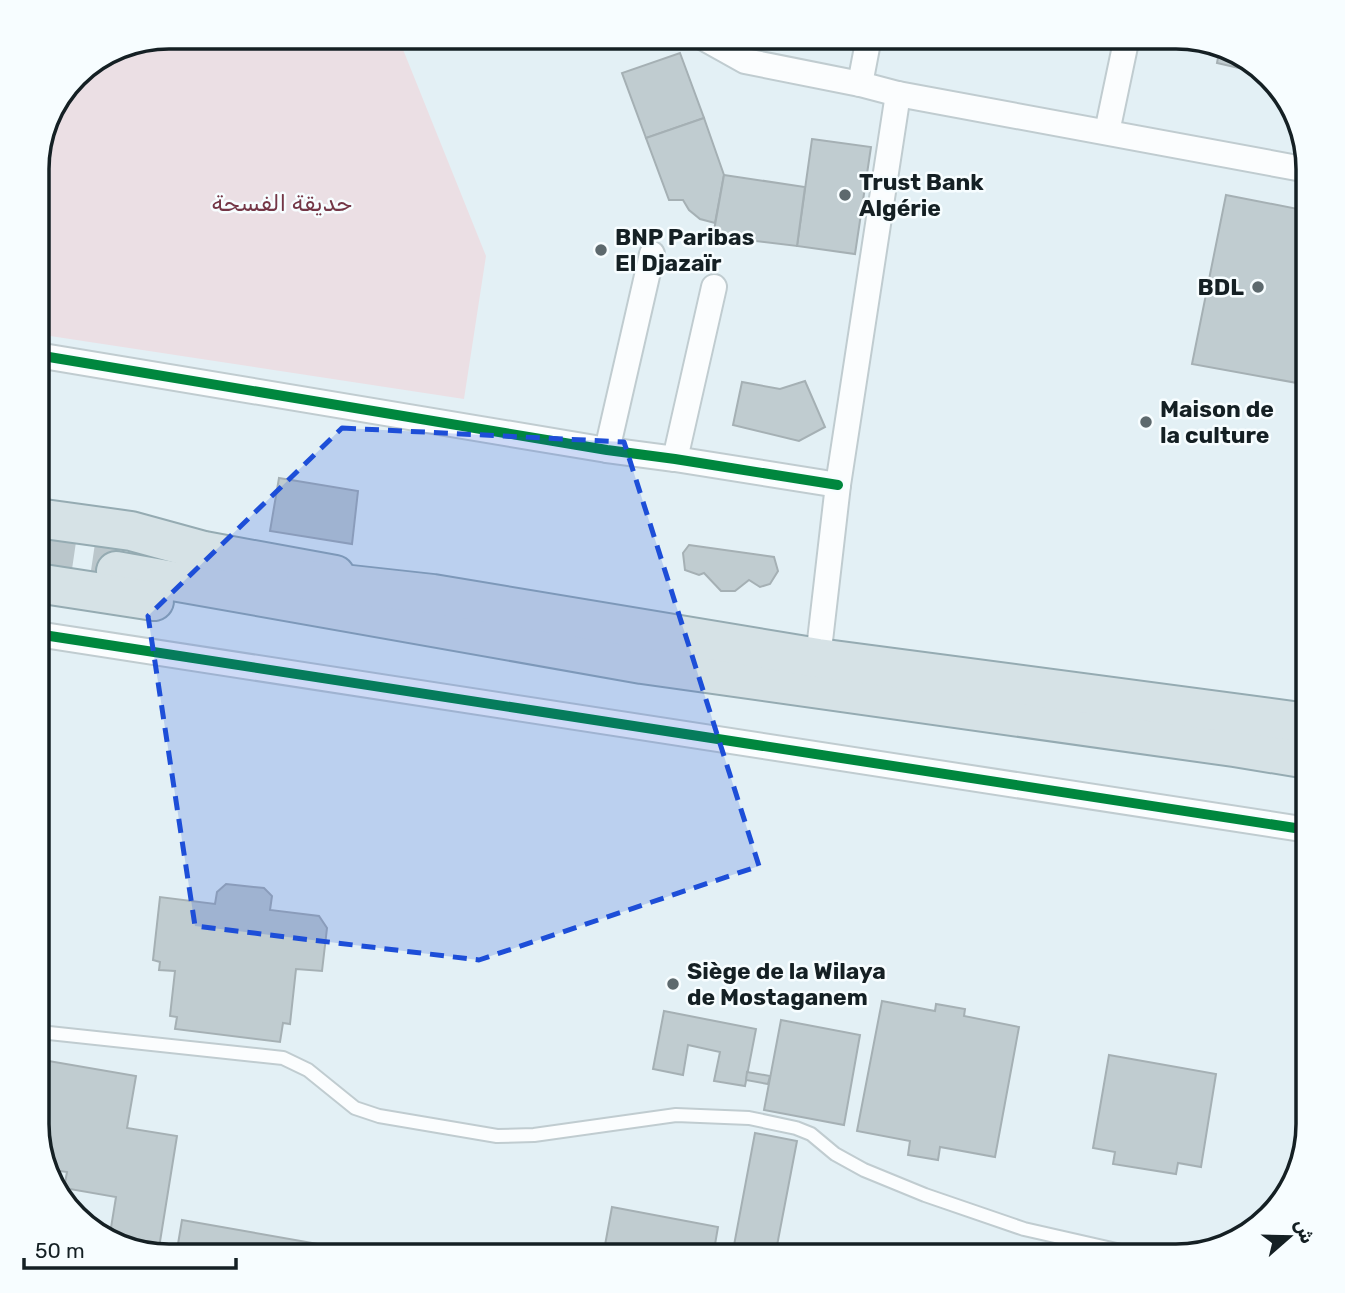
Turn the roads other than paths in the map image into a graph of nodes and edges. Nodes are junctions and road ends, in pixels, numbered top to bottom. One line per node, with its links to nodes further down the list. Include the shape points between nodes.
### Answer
1 (724, 49): 4 (street, via 745,61)
2 (867, 49): 4 (street)
3 (1124, 49): 6 (street)
4 (860, 84): 5 (street)
5 (898, 94): 6 (street); 13 (street)
6 (1107, 132): 7 (street)
7 (1296, 168)
8 (652, 254): 11 (street)
9 (715, 287): 12 (street)
10 (49, 357): 11 (street)
11 (607, 450): 12 (street)
12 (675, 459): 13 (street)
13 (838, 485): 19 (street)
14 (49, 520): 17 (highway, via 131,531)
15 (117, 564): 17 (highway)
16 (49, 585): 17 (highway, via 150,601)
17 (434, 610): 19 (highway); 21 (highway, via 642,664)
18 (49, 636): 22 (street)
19 (818, 658): 20 (highway)
20 (1296, 721)
21 (1296, 757)
22 (1296, 828)
23 (49, 1033): 24 (lane, via 283,1058 308,1070 355,1108 497,1136 676,1115 749,1118 811,1134 864,1170 925,1195 1024,1230)
24 (1088, 1244)

